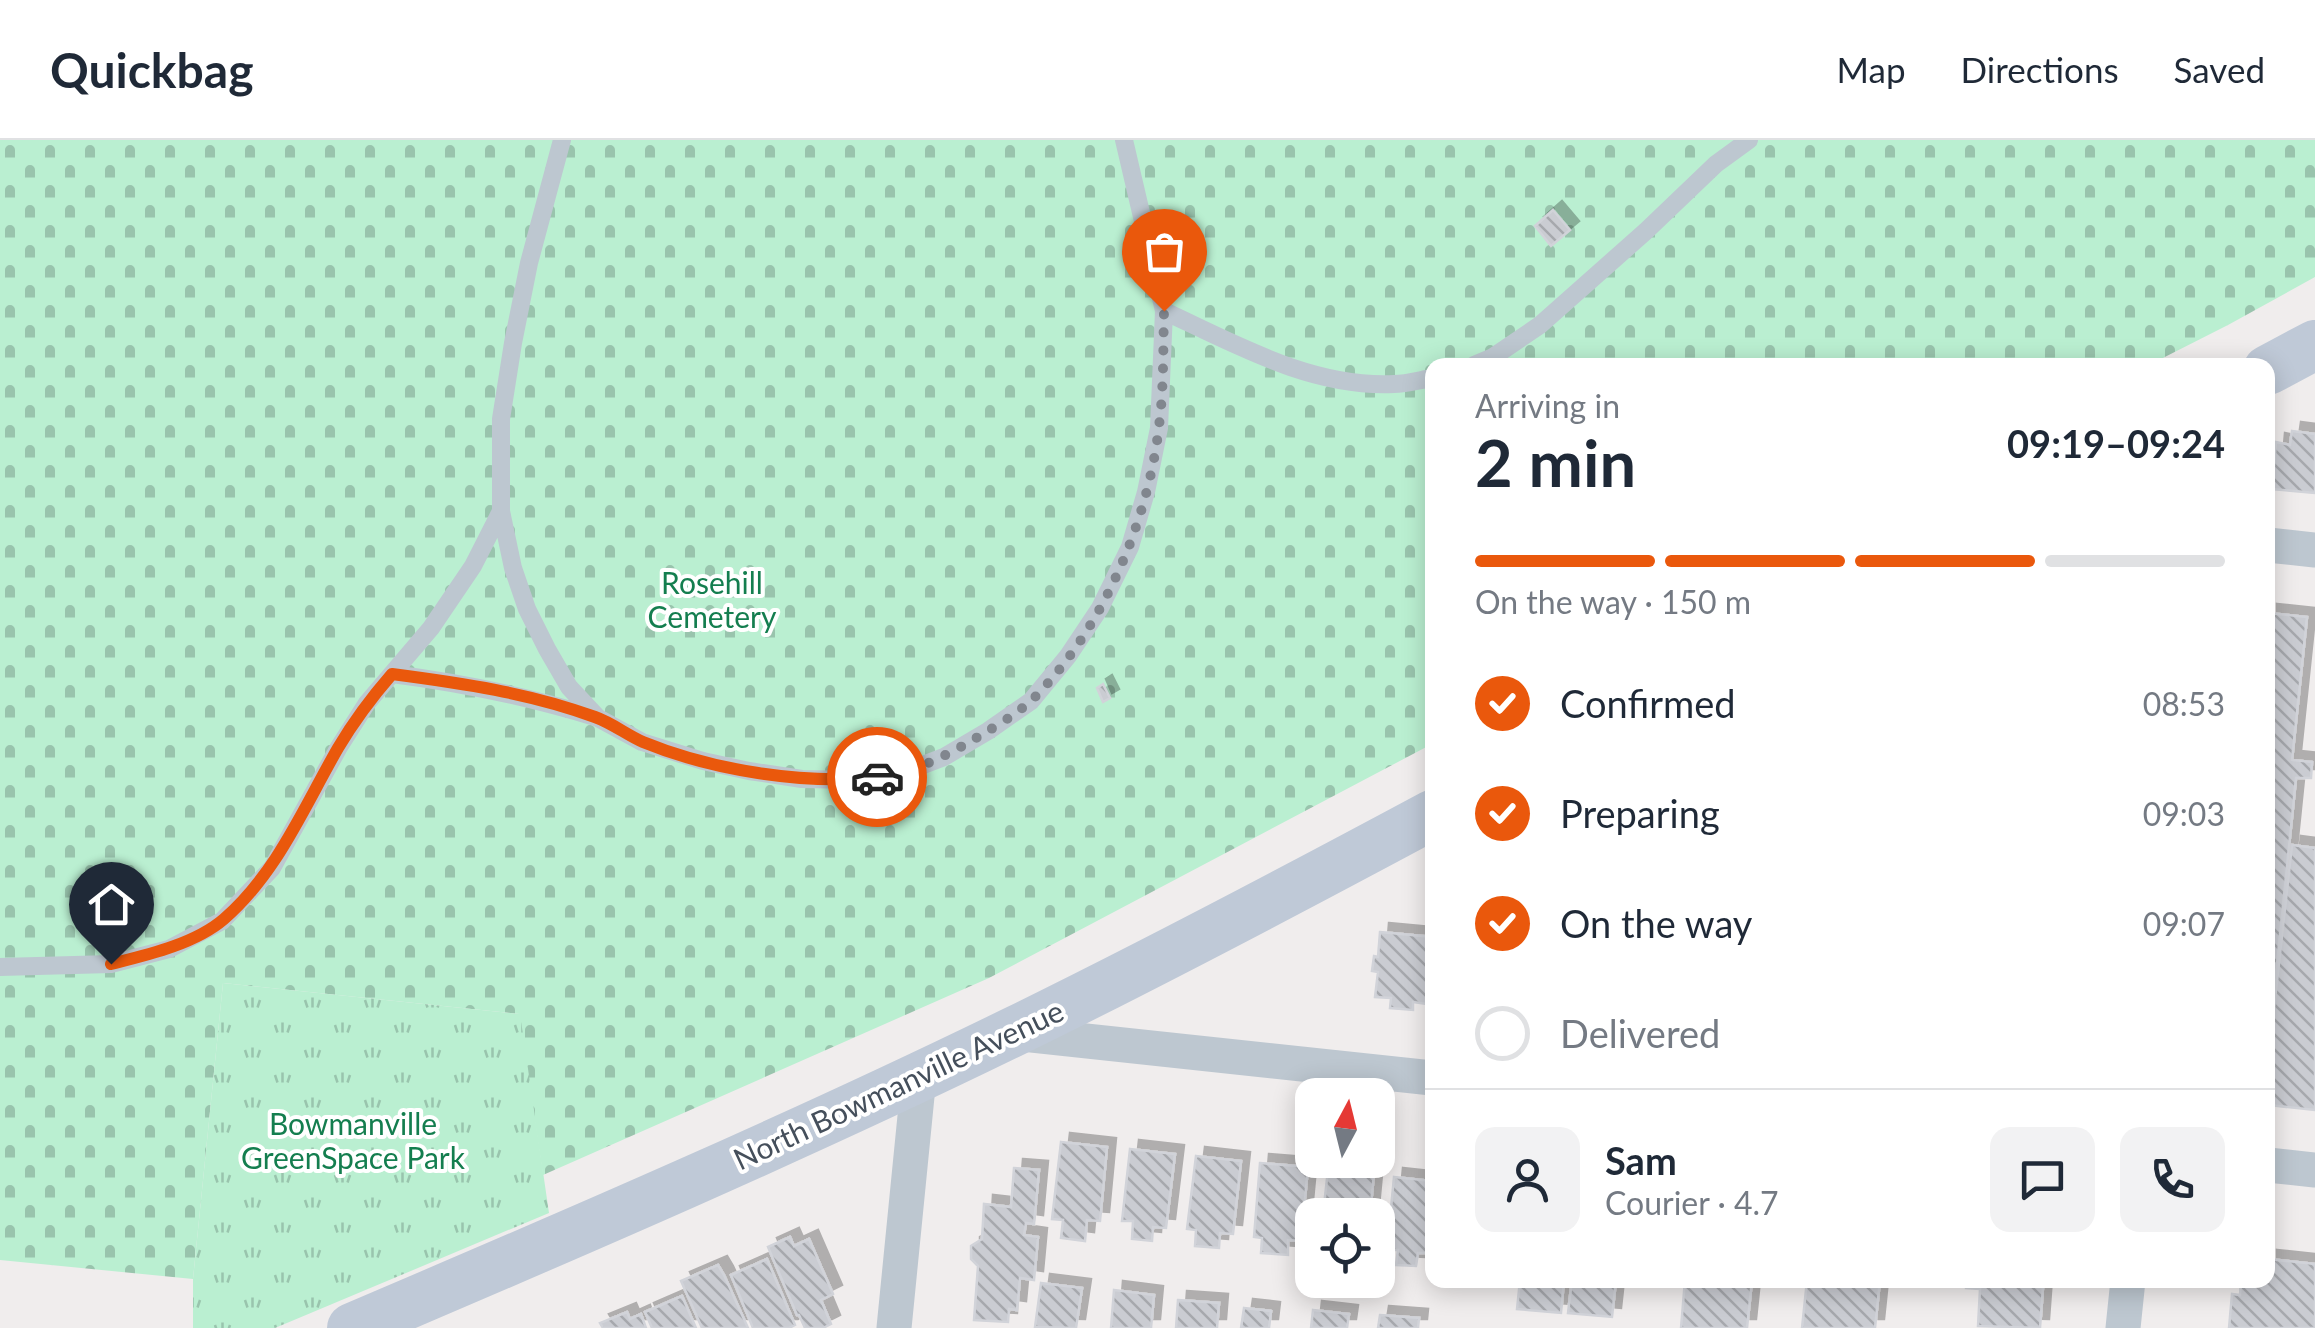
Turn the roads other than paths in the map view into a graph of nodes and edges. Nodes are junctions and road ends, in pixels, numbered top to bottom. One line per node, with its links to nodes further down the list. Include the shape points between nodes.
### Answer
1 (562, 140): 9 (lane, via 513,344 501,420)
2 (1124, 140): 4 (lane)
3 (1749, 140): 6 (lane, via 1540,325)
4 (1164, 311): 8 (lane, via 1297,369 1342,381); 13 (lane, via 1159,428 1130,547 1100,608 1031,701 944,756 894,776 853,780 704,761 642,742)
5 (2315, 345): 7 (street)
6 (1491, 358)
7 (2275, 366)
8 (1425, 379)
9 (501, 511): 12 (lane, via 473,566); 13 (lane, via 528,609 568,687)
10 (2275, 545): 11 (street)
11 (2315, 550)
12 (392, 674): 13 (lane, via 462,683); 15 (lane, via 348,732 272,868 222,920 169,949 111,964)
13 (598, 718)
14 (1425, 820): 16 (street, North Bowmanville Avenue)
15 (0, 967)
16 (1011, 1033): 17 (street, North Bowmanville Avenue); 18 (street)
17 (919, 1076): 22 (street, North Bowmanville Avenue); 23 (street)
18 (1425, 1077)
19 (2275, 1166): 20 (street)
20 (2315, 1170)
21 (2127, 1288): 24 (street)
22 (352, 1328)
23 (894, 1328)
24 (2123, 1328)

